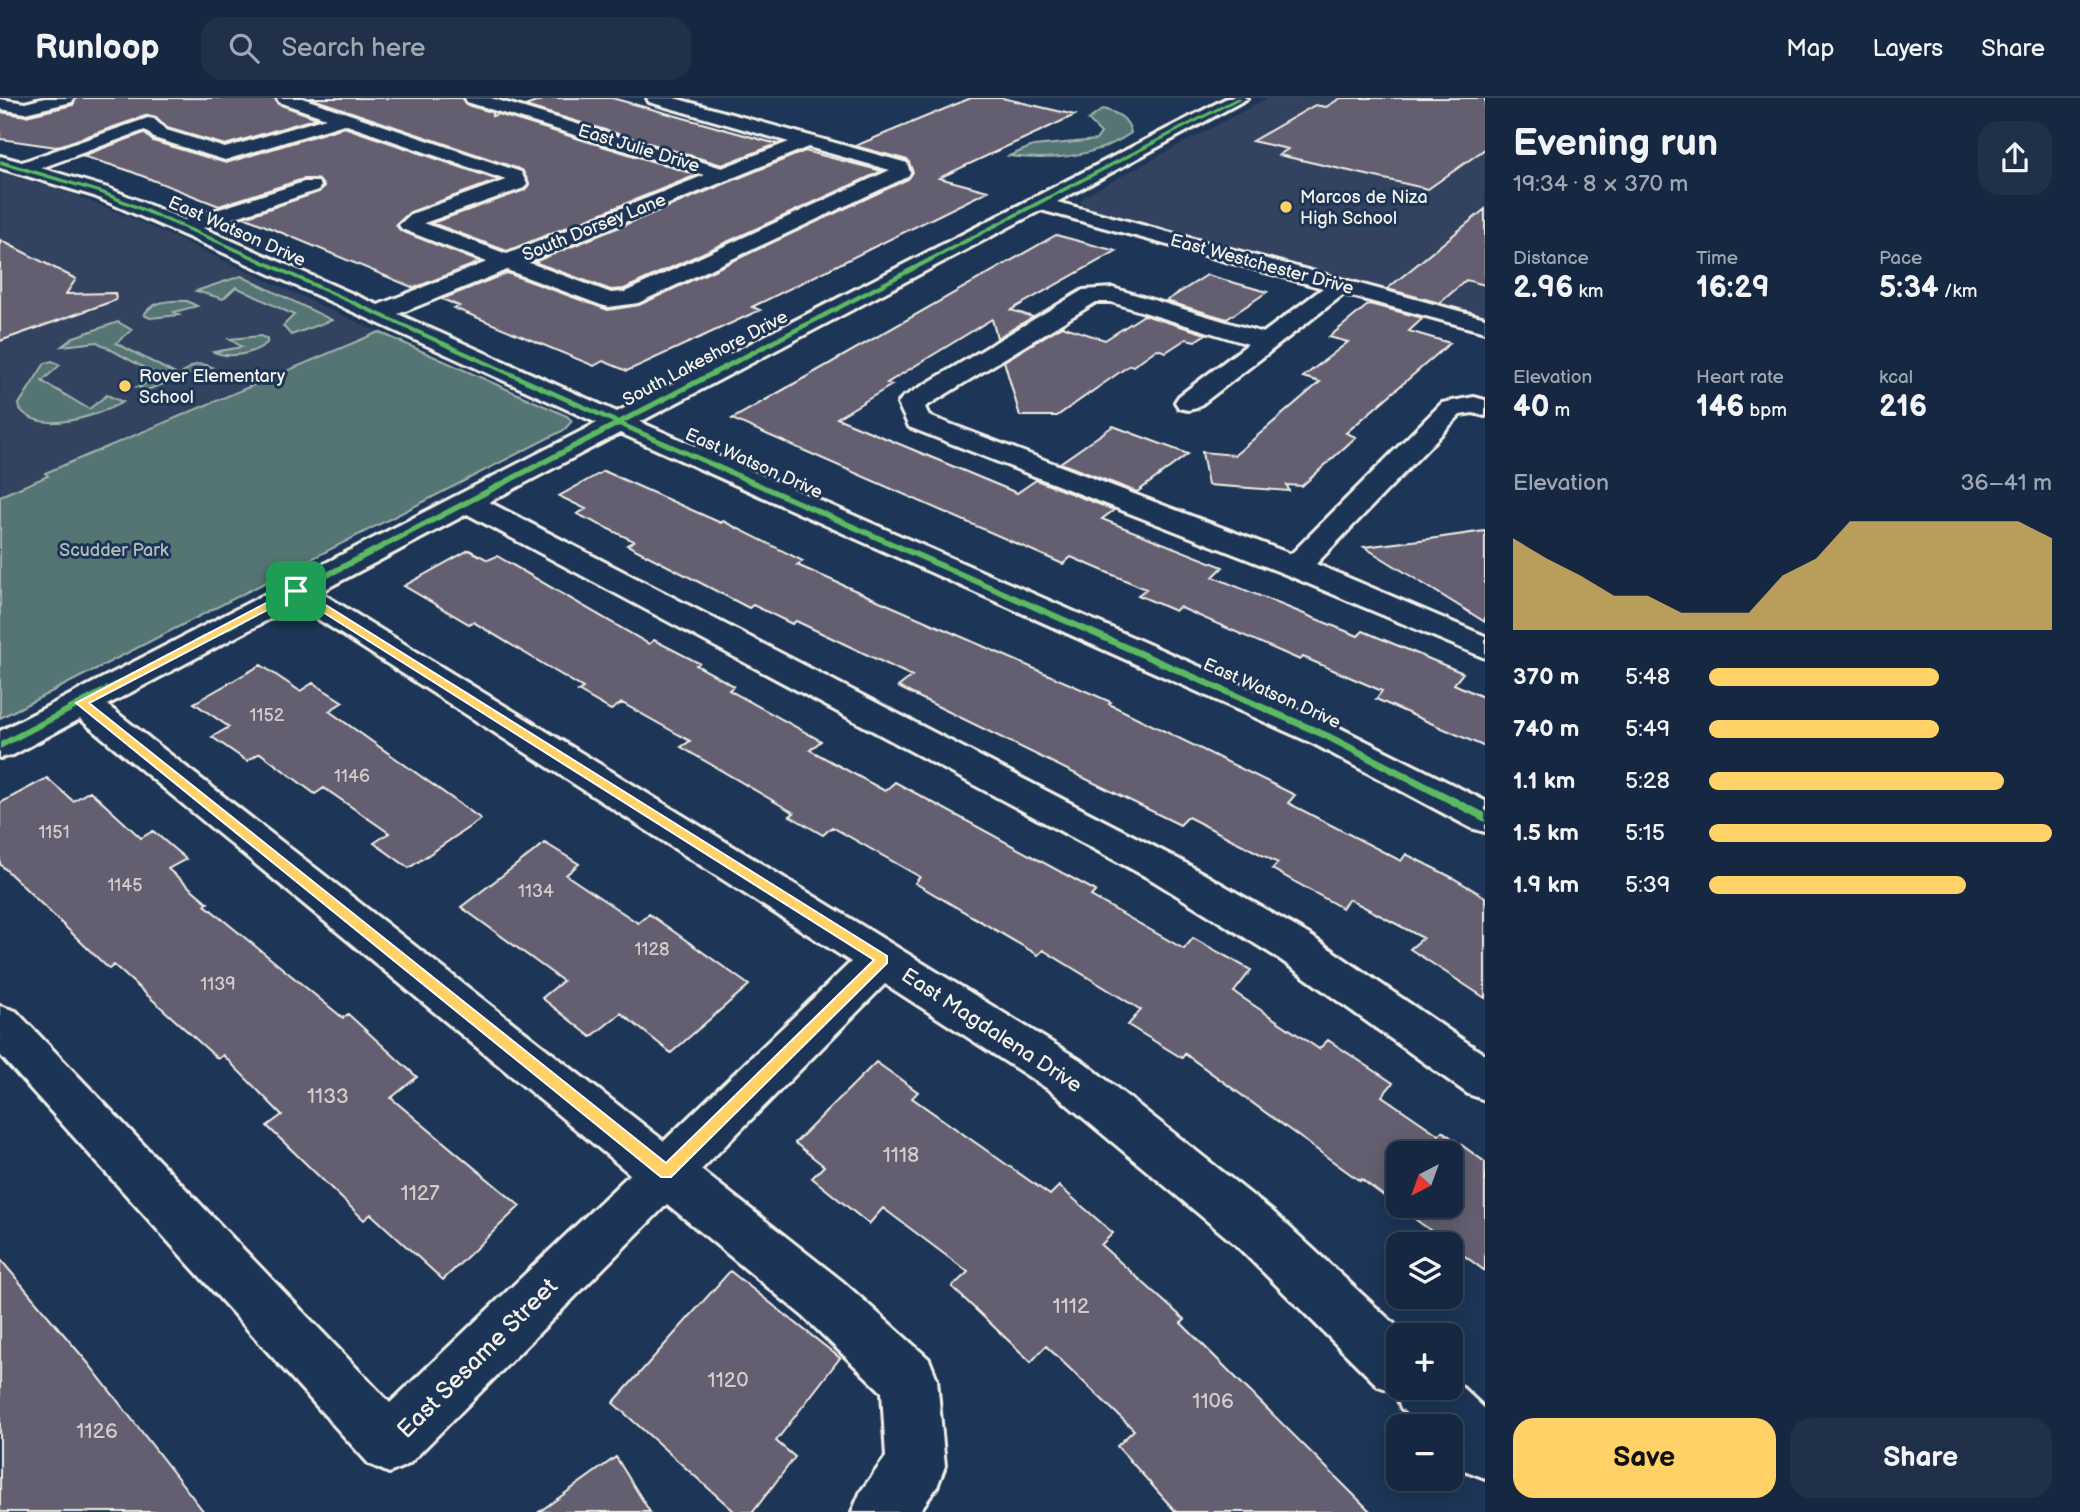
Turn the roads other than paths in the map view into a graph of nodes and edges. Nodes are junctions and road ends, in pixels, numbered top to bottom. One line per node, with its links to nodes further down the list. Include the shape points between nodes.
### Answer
1 (66, 98): 6 (street, via 25,108)
2 (285, 98): 7 (street)
3 (473, 98): 10 (street, East Julie Drive)
4 (655, 98): 8 (street)
5 (1240, 98): 12 (street, South Lakeshore Drive)
6 (0, 104)
7 (345, 118): 9 (street, East Watson Drive, via 225,154 160,134 148,123); 14 (street, via 514,176 517,184 409,225)
8 (807, 141): 10 (street, South Dorsey Lane); 14 (street, via 900,167 900,173 630,298 609,300)
9 (12, 165): 13 (street, East Watson Drive, via 115,197)
10 (724, 175): 14 (street, South Dorsey Lane)
11 (311, 186): 13 (street, East Watson Drive)
12 (1039, 203): 15 (street, East Westchester Drive); 21 (street, South Lakeshore Drive)
13 (184, 227): 16 (street, East Watson Drive)
14 (507, 262): 16 (street, South Dorsey Lane)
15 (1341, 285): 17 (street, East Westchester Drive); 18 (street)
16 (380, 313): 21 (street, East Watson Drive)
17 (1485, 325)
18 (1267, 342): 19 (street); 23 (street, via 1113,295 1091,295 911,404 918,421)
19 (1188, 402)
20 (1485, 408): 23 (street, via 1451,409)
21 (619, 423): 22 (street, South Lakeshore Drive); 28 (street, East Watson Drive, via 1327,736)
22 (466, 502): 24 (street, South Lakeshore Drive); 31 (street, via 1166,870 1293,946)
23 (1296, 567): 25 (street)
24 (296, 591): 26 (street, South Lakeshore Drive); 29 (street, East Magdalena Drive)
25 (1485, 648)
26 (82, 703): 27 (street, South Lakeshore Drive); 32 (street)
27 (0, 746)
28 (1485, 818)
29 (883, 959): 32 (street, East Sesame Street); 33 (street, East Magdalena Drive, via 1068,1077 1254,1227)
30 (0, 1024): 32 (street, East Sesame Street, via 389,1444)
31 (1485, 1080)
32 (666, 1172): 36 (street, via 823,1299 909,1379 916,1466)
33 (1386, 1354)
34 (1434, 1400): 35 (street)
35 (1485, 1449)
36 (882, 1512)

